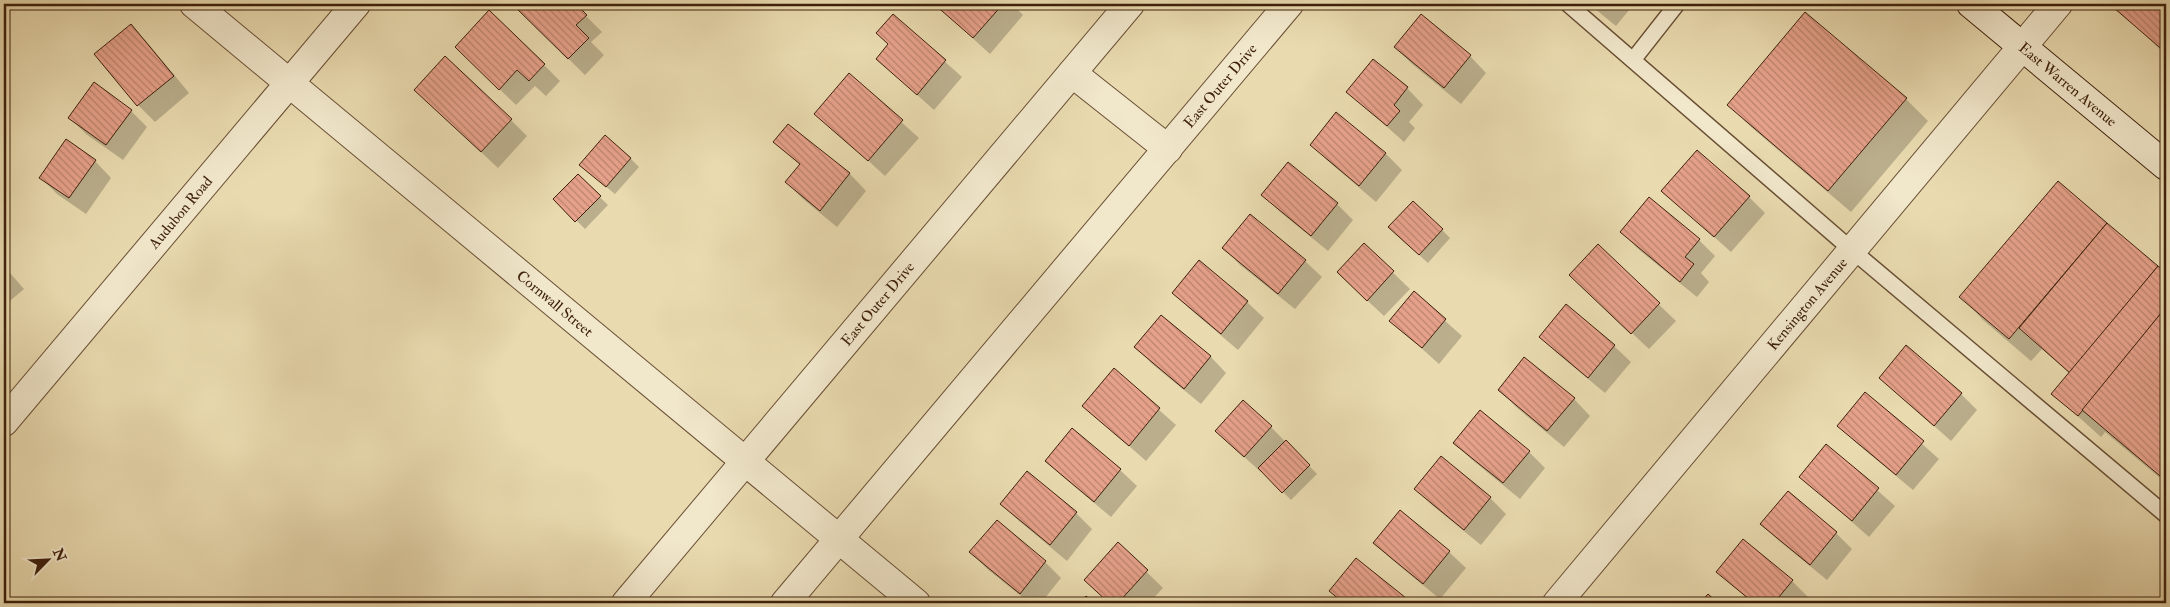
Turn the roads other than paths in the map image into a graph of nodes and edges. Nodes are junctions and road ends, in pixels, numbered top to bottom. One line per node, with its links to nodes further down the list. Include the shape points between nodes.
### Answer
1 (194, 4): 12 (street, Cornwall Street)
2 (356, 4): 12 (street, Audubon Road)
3 (1130, 4): 11 (street, East Outer Drive)
4 (1289, 4): 13 (street, East Outer Drive)
5 (1568, 4): 10 (lane)
6 (1678, 4): 10 (lane)
7 (1971, 4): 9 (street, East Warren Avenue)
8 (2058, 4): 9 (street, Kensington Avenue)
9 (2022, 47): 14 (street, East Warren Avenue); 15 (street, Kensington Avenue)
10 (1633, 60): 15 (lane)
11 (1072, 73): 13 (street); 17 (street, East Outer Drive)
12 (290, 83): 16 (street, Audubon Road); 17 (street, Cornwall Street)
13 (1168, 149): 19 (street, East Outer Drive)
14 (2166, 166)
15 (1853, 251): 18 (lane); 23 (street, Kensington Avenue)
16 (4, 422)
17 (745, 461): 19 (street, Cornwall Street); 20 (street, East Outer Drive)
18 (2166, 515)
19 (839, 539): 21 (street, East Outer Drive); 22 (street, Cornwall Street)
20 (626, 603)
21 (785, 603)
22 (916, 603)
23 (1557, 603)

